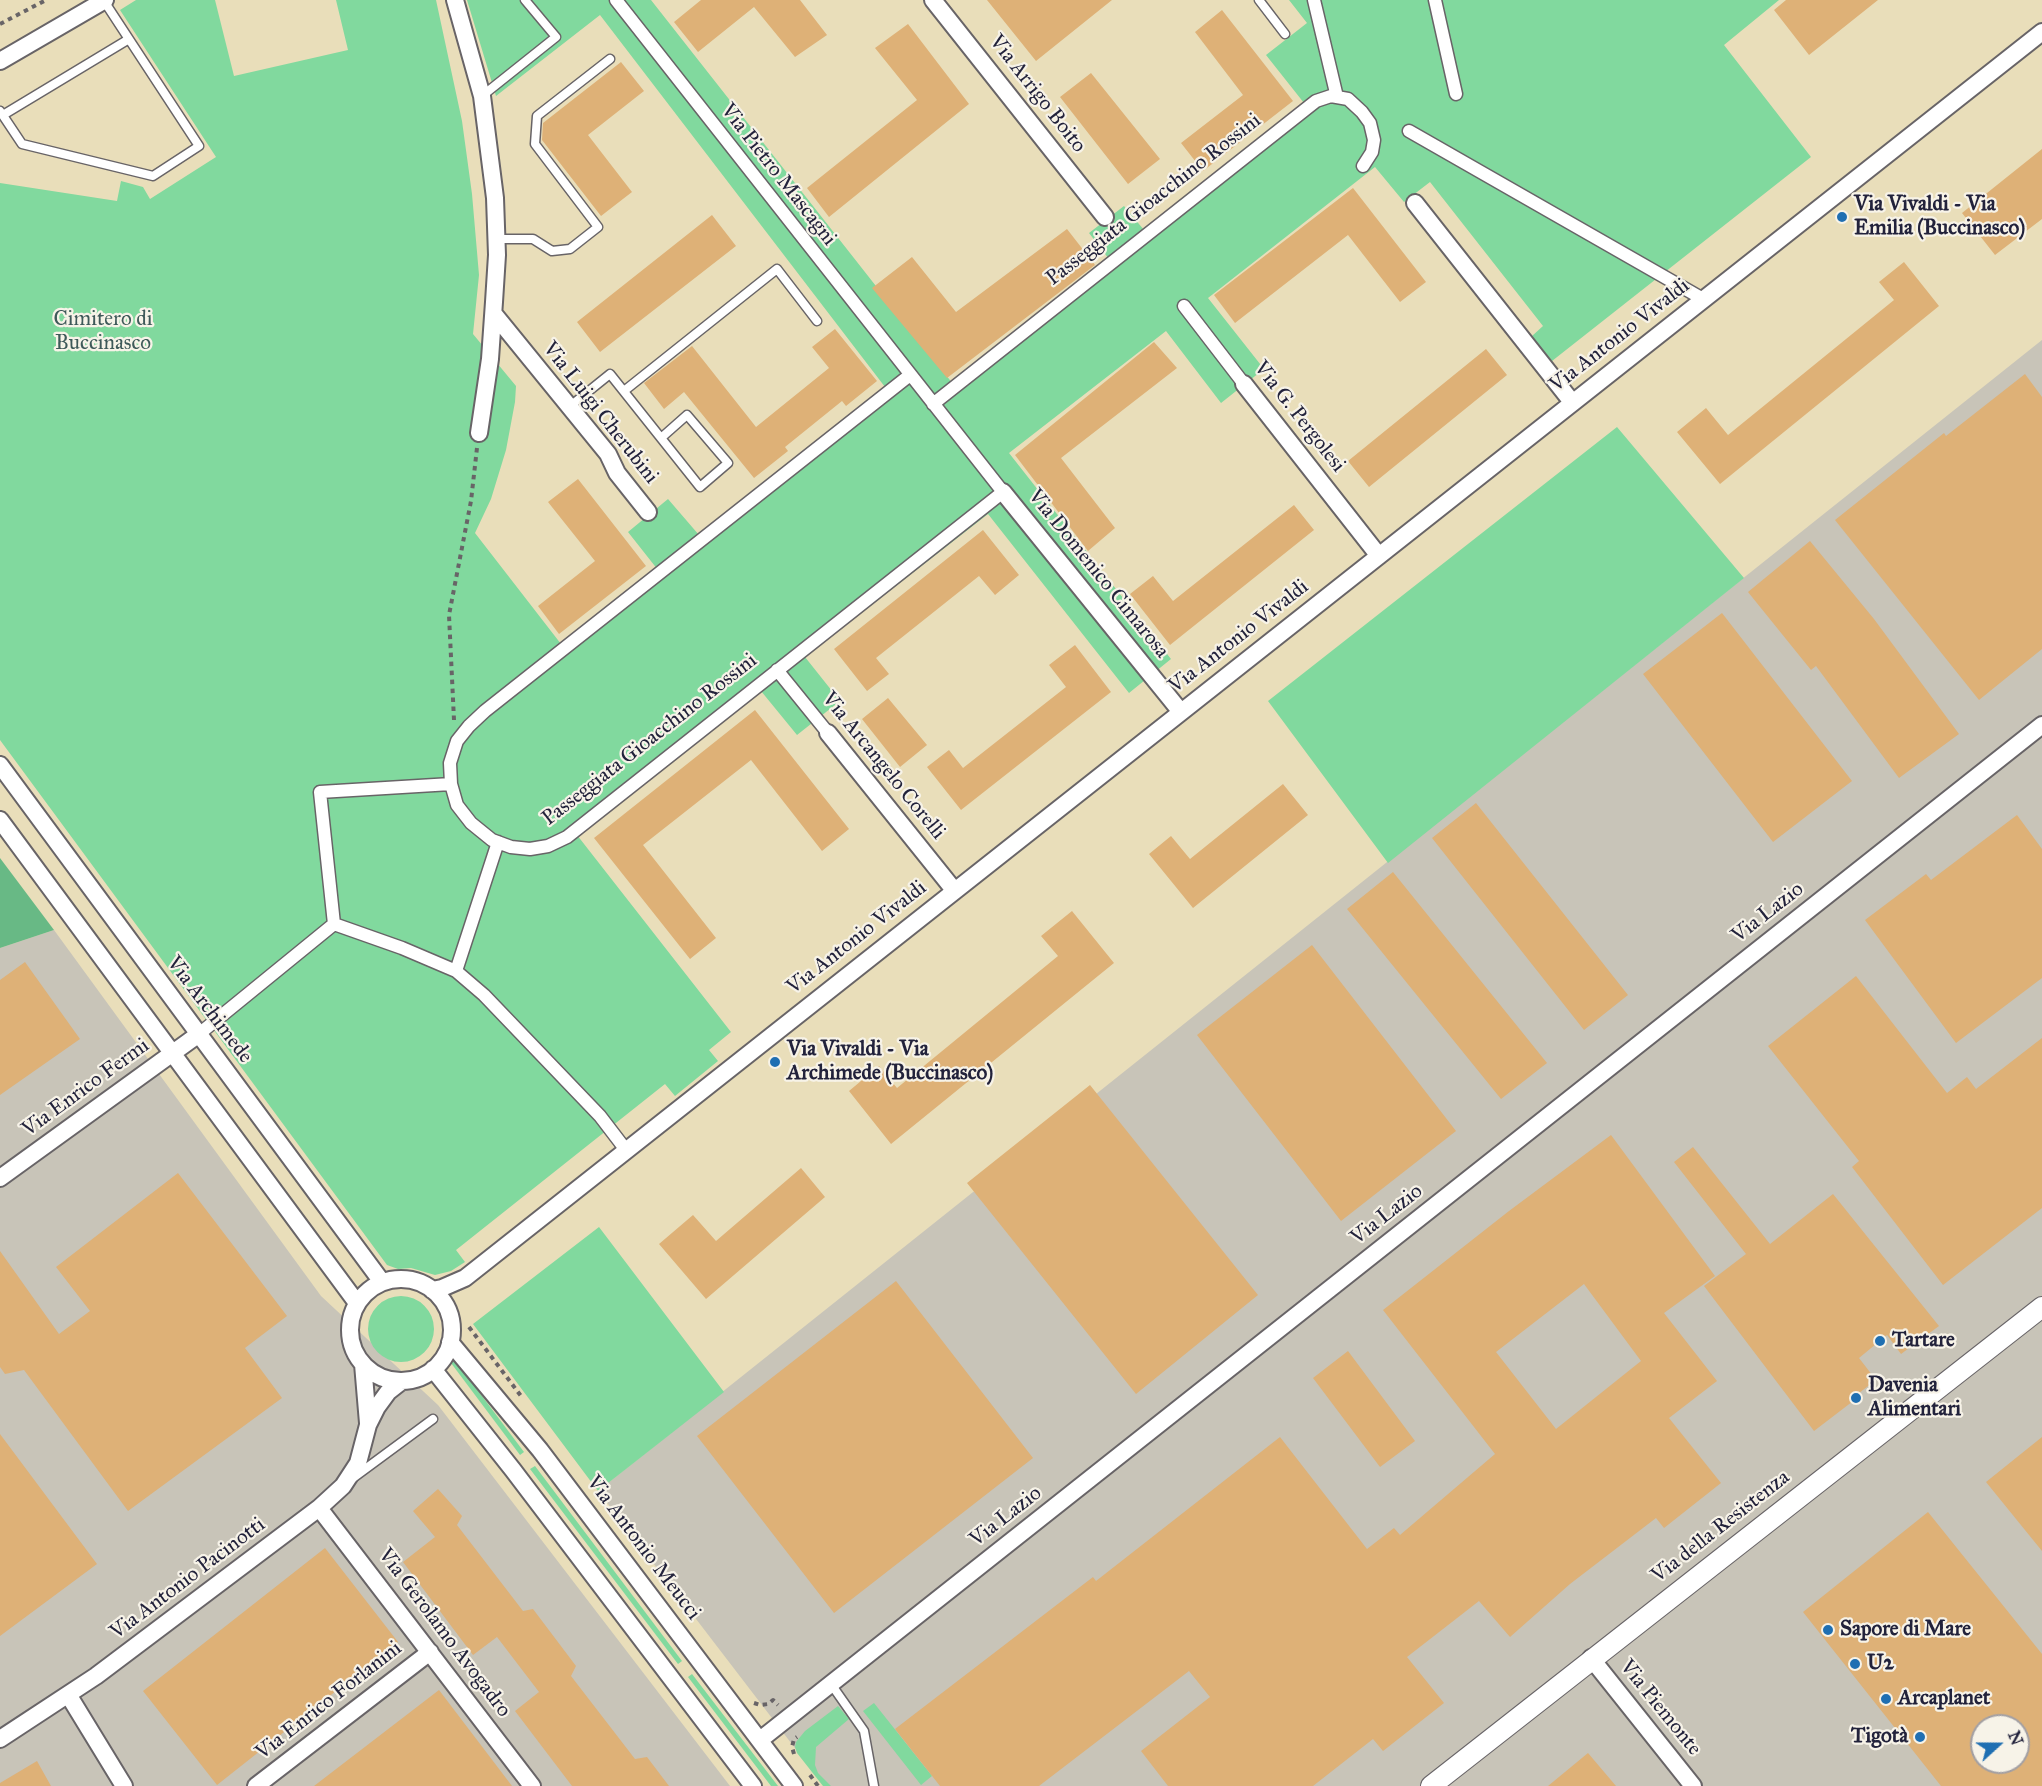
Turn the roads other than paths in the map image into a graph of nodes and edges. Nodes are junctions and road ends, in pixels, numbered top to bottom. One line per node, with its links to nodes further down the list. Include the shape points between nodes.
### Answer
1 (105, 0): 11 (lane); 13 (street)
2 (455, 0): 15 (street)
3 (525, 0): 15 (lane, via 556,37)
4 (616, 0): 27 (street, Via Pietro Mascagni)
5 (933, 0): 21 (street, Via Arrigo Boito)
6 (1259, 0): 10 (lane)
7 (1314, 0): 16 (street)
8 (1435, 0): 14 (street)
9 (2042, 32): 23 (street, Via Antonio Vivaldi)
10 (1285, 34)
11 (129, 39): 17 (lane); 17 (lane, via 199,146 153,176 22,144)
12 (610, 59): 22 (lane, via 537,116 535,144 598,226 570,249 552,251 533,239)
13 (0, 60)
14 (1456, 94)
15 (482, 96): 22 (street, via 491,153)
16 (1337, 97): 19 (street, via 1348,99 1370,123 1374,140); 31 (street, Passeggiata Gioacchino Rossini, via 1316,101)
17 (1, 113)
18 (1409, 131): 23 (street)
19 (1364, 166)
20 (1415, 203): 30 (street)
21 (1105, 217)
22 (497, 239): 25 (street)
23 (1703, 299): 30 (street, Via Antonio Vivaldi)
24 (1184, 306): 28 (street, Via G. Pergolesi)
25 (494, 314): 32 (street, Via Luigi Cherubini); 33 (street)
26 (817, 321): 29 (lane, via 777,269)
27 (910, 375): 31 (street); 43 (street, Passeggiata Gioacchino Rossini, via 485,711 457,741 450,763)
28 (1244, 384): 37 (street, Via G. Pergolesi)
29 (624, 391): 32 (lane, via 610,374); 34 (lane)
30 (1572, 402): 37 (street, Via Antonio Vivaldi)
31 (933, 404): 35 (street)
32 (569, 407): 36 (street, Via Luigi Cherubini)
33 (479, 433)
34 (661, 438): 34 (lane, via 700,487 728,463 687,415)
35 (1003, 492): 38 (street, Passeggiata Gioacchino Rossini); 39 (street, Via Domenico Cimarosa)
36 (648, 512)
37 (1379, 555): 39 (street, Via Antonio Vivaldi)
38 (777, 670): 41 (street, Via Arcangelo Corelli); 45 (street, Passeggiata Gioacchino Rossini, via 567,837 530,849 511,848)
39 (1181, 712): 46 (street, Via Antonio Vivaldi)
40 (2042, 725): 69 (street, Via Lazio)
41 (828, 733): 46 (street, Via Arcangelo Corelli)
42 (0, 765): 49 (street, Via Archimede)
43 (451, 784): 45 (street, Passeggiata Gioacchino Rossini, via 457,805 471,822); 47 (street, via 320,792)
44 (0, 820): 50 (street)
45 (498, 842): 48 (street)
46 (954, 890): 51 (street, Via Antonio Vivaldi)
47 (334, 924): 48 (street); 49 (street)
48 (456, 971): 51 (street, via 600,1116)
49 (200, 1034): 50 (street, Via Enrico Fermi); 54 (street, Via Archimede)
50 (172, 1053): 52 (street, Via Enrico Fermi); 56 (street)
51 (626, 1150): 53 (street, Via Antonio Vivaldi)
52 (0, 1178)
53 (465, 1278): 55 (street, Via Antonio Vivaldi); 57 (street, Via Antonio Vivaldi)
54 (382, 1282): 55 (street, via 416,1281); 56 (street)
55 (432, 1290): 57 (street)
56 (357, 1303): 60 (street, via 350,1335)
57 (445, 1306): 59 (street, via 452,1329)
58 (2042, 1307): 68 (street, Via della Resistenza)
59 (450, 1342): 61 (street); 72 (street, Via Antonio Meucci, via 540,1450)
60 (363, 1364): 62 (street, via 375,1374); 64 (street, Via Antonio Pacinotti)
61 (433, 1369): 62 (street); 76 (street)
62 (402, 1381): 64 (street, Via Antonio Pacinotti, via 388,1392)
63 (433, 1419): 65 (lane)
64 (369, 1425): 65 (street, Via Antonio Pacinotti, via 358,1463)
65 (343, 1486): 66 (street, Via Antonio Pacinotti)
66 (319, 1508): 67 (street, Via Gerolamo Avogadro); 70 (street, Via Antonio Pacinotti)
67 (430, 1652): 74 (street, Via Enrico Forlanini); 75 (street, Via Gerolamo Avogadro)
68 (1591, 1658): 79 (street, Via della Resistenza); 80 (street, Via Piemonte)
69 (831, 1684): 72 (street, Via Lazio); 78 (lane, via 864,1731)
70 (69, 1696): 71 (street, Via Antonio Pacinotti); 73 (street)
71 (0, 1739)
72 (760, 1740): 77 (street, Via Antonio Meucci)
73 (124, 1786)
74 (256, 1786)
75 (532, 1786)
76 (753, 1786)
77 (794, 1786)
78 (874, 1786)
79 (1431, 1786)
80 (1693, 1786)

